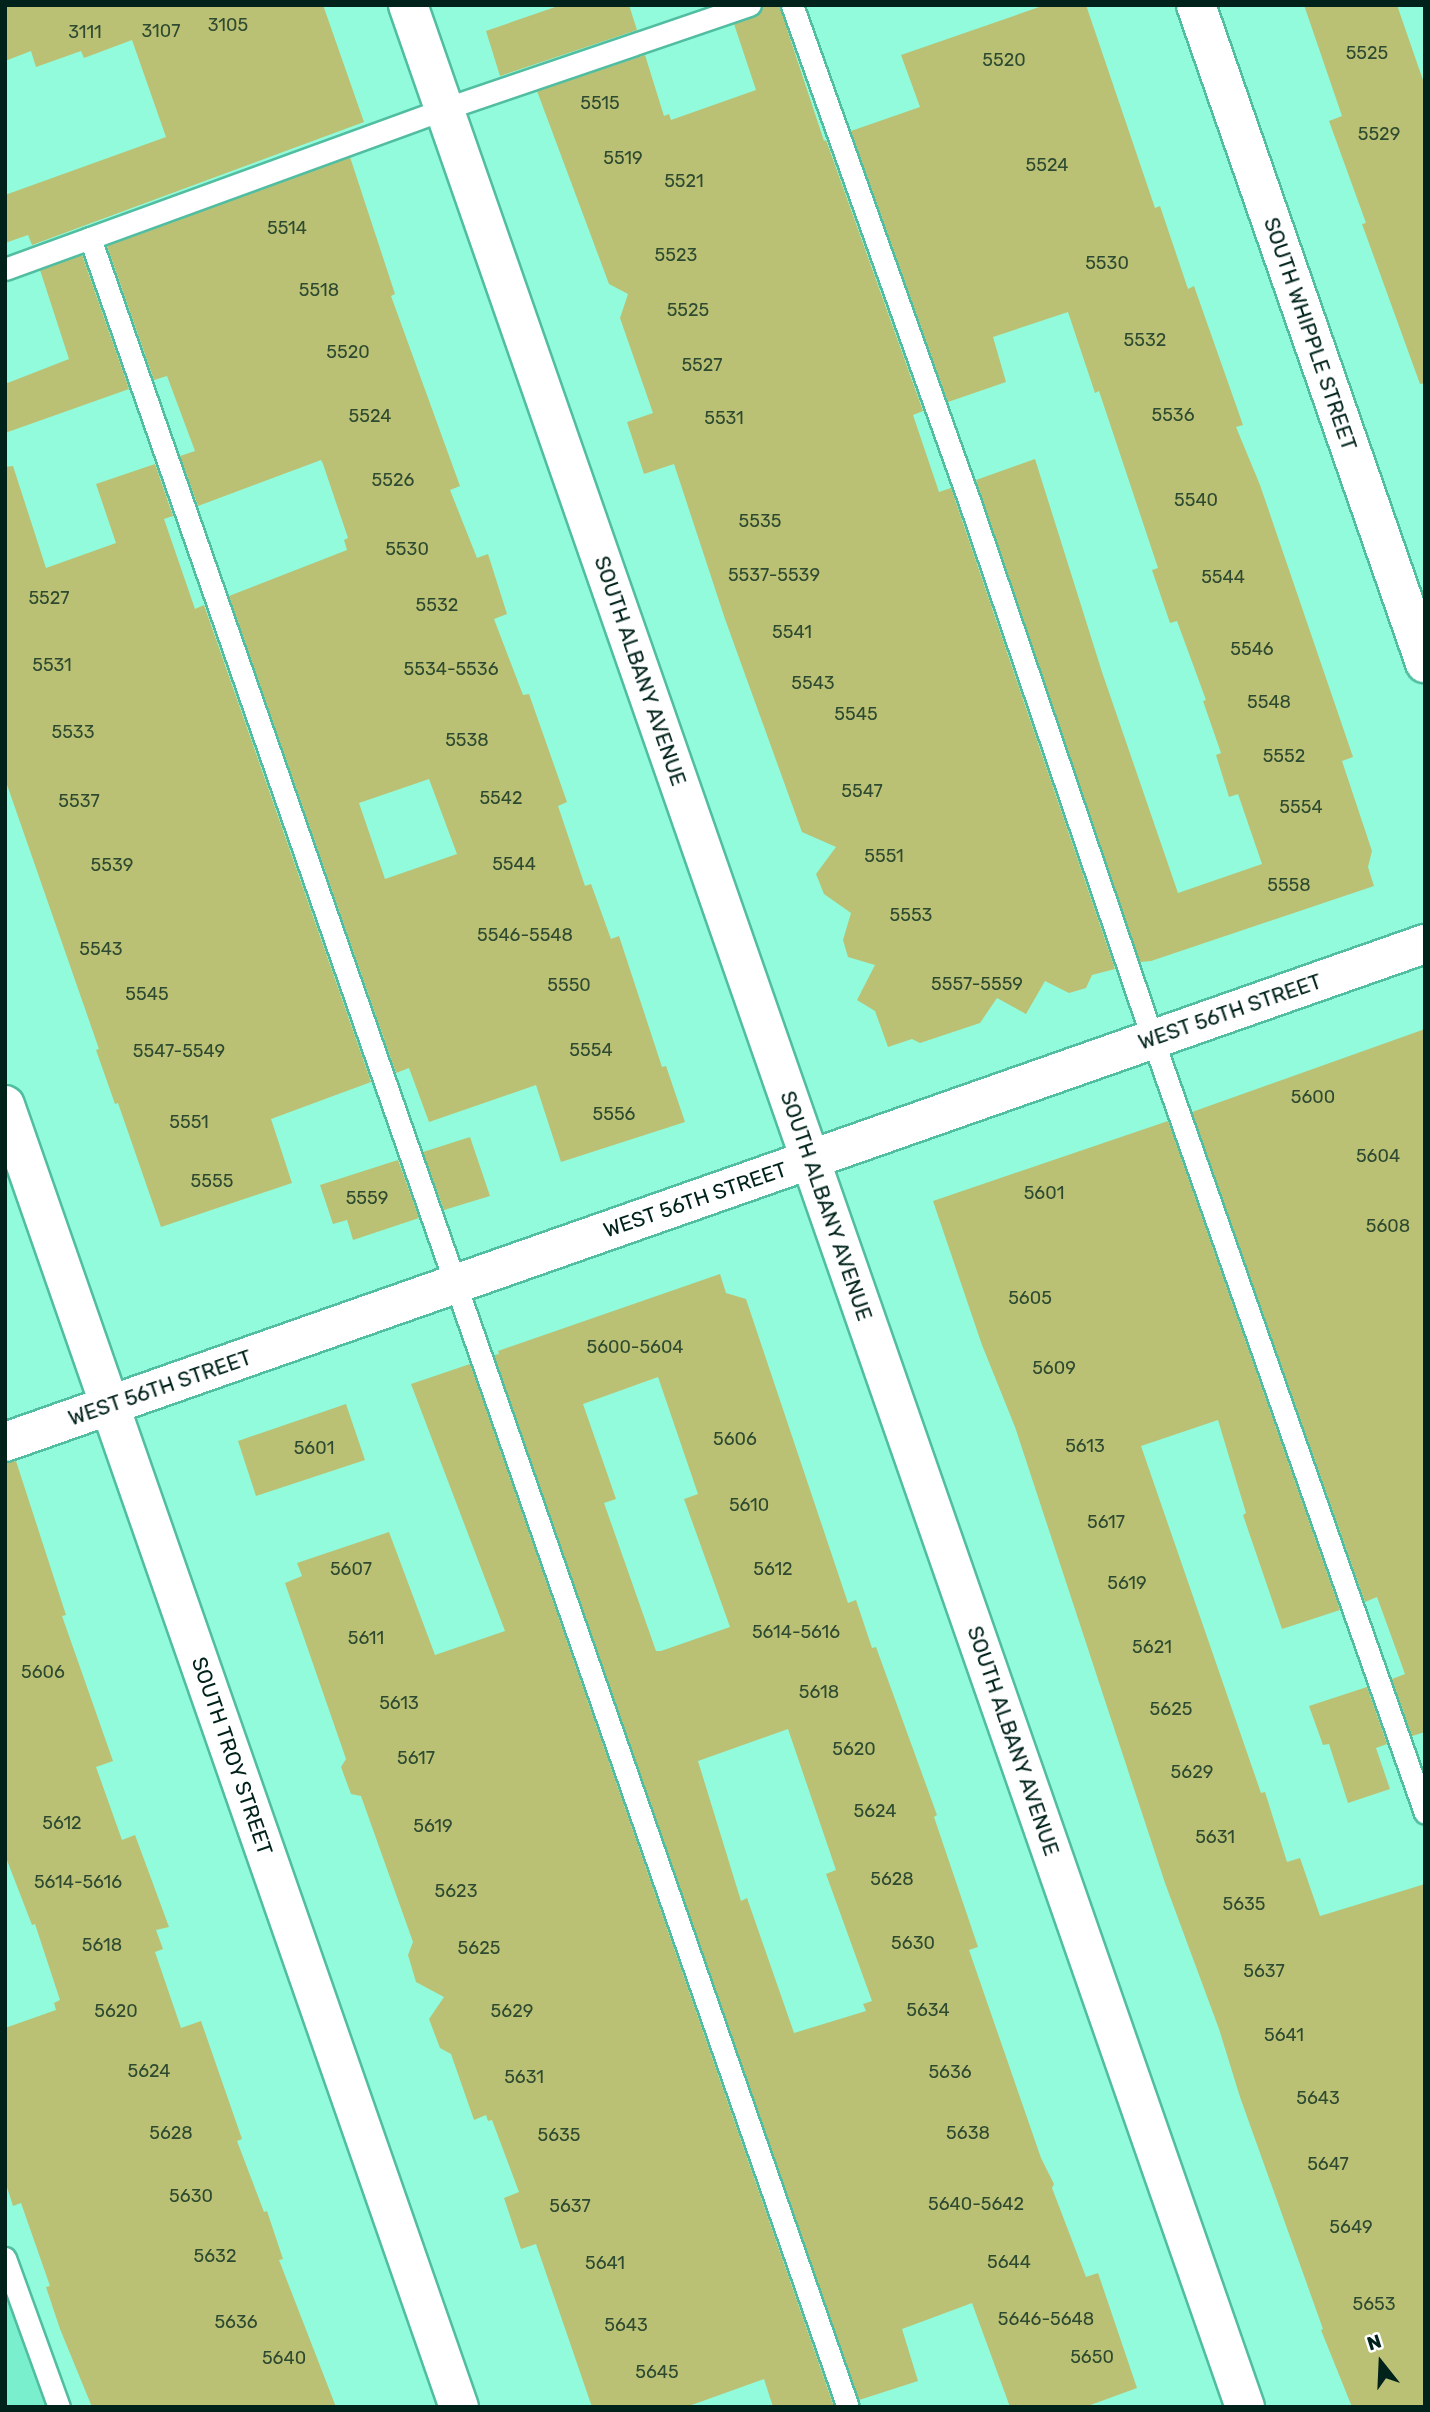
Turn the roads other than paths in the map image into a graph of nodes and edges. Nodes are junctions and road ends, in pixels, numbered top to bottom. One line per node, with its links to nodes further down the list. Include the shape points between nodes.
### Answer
1 (408, 5): 5 (street, SOUTH ALBANY AVENUE)
2 (750, 5): 5 (lane)
3 (792, 5): 10 (lane, via 970,503)
4 (1196, 5): 8 (street, SOUTH WHIPPLE STREET)
5 (444, 109): 6 (lane); 12 (street, SOUTH ALBANY AVENUE)
6 (90, 238): 7 (lane); 13 (lane)
7 (5, 269)
8 (1425, 663)
9 (1425, 944): 10 (street, WEST 56TH STREET)
10 (1153, 1040): 12 (street, WEST 56TH STREET); 16 (lane)
11 (5, 1105): 14 (street, SOUTH TROY STREET)
12 (810, 1160): 13 (street, WEST 56TH STREET); 21 (street, SOUTH ALBANY AVENUE)
13 (456, 1284): 14 (street, WEST 56TH STREET); 20 (lane)
14 (110, 1406): 15 (street, WEST 56TH STREET); 19 (street, SOUTH TROY STREET)
15 (5, 1442)
16 (1425, 1813)
17 (5, 2259): 18 (lane)
18 (59, 2407)
19 (459, 2407)
20 (848, 2407)
21 (1245, 2407)

